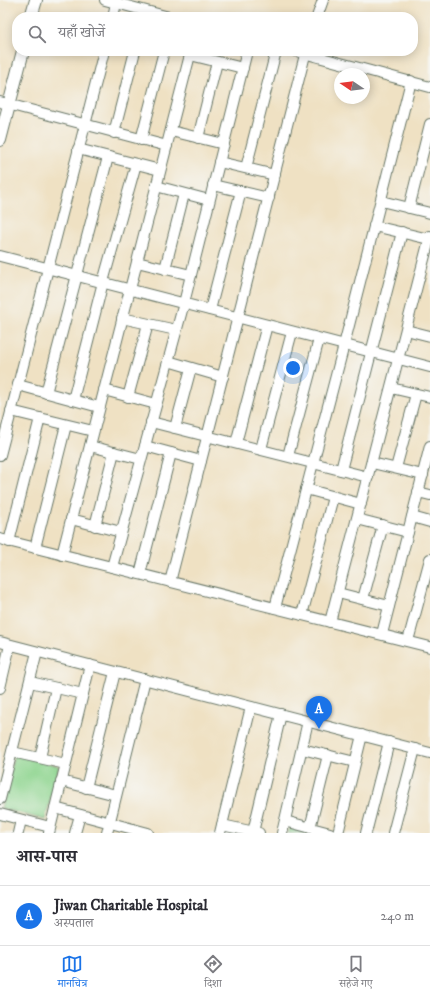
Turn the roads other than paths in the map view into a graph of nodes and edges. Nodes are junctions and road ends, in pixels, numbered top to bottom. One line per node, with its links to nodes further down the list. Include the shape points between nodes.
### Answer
1 (36, 0): 5 (street)
2 (105, 0): 4 (street)
3 (323, 0): 8 (street)
4 (116, 3): 6 (street); 7 (street)
5 (32, 12)
6 (114, 12)
7 (140, 12)
8 (319, 12)
9 (21, 56): 23 (street)
10 (103, 56): 25 (street)
11 (134, 56): 27 (street)
12 (163, 56): 30 (street)
13 (190, 56): 26 (street)
14 (200, 56): 19 (street)
15 (246, 56): 20 (street)
16 (275, 56): 37 (street)
17 (302, 56): 39 (street)
18 (318, 56): 21 (street)
19 (217, 62): 20 (street); 29 (street)
20 (243, 68): 31 (street)
21 (411, 81): 22 (street); 46 (street)
22 (430, 86)
23 (5, 103): 25 (street); 28 (street)
24 (430, 124): 47 (street)
25 (84, 126): 27 (street); 33 (street)
26 (171, 131): 29 (street); 32 (street)
27 (114, 133): 30 (street)
28 (1, 135)
29 (198, 138): 31 (street)
30 (141, 140): 32 (street)
31 (224, 144): 35 (street)
32 (167, 146): 38 (street)
33 (78, 149): 34 (street); 55 (street)
34 (108, 156): 36 (street); 57 (street)
35 (219, 162): 37 (street); 40 (street)
36 (136, 164): 38 (street); 59 (street)
37 (246, 168): 39 (street)
38 (160, 170): 41 (street)
39 (274, 175): 44 (street)
40 (213, 185): 42 (street); 45 (street)
41 (156, 186): 43 (street); 54 (street)
42 (241, 191): 44 (street); 62 (street)
43 (184, 194): 45 (street); 56 (street)
44 (269, 198): 63 (street)
45 (209, 200): 58 (street)
46 (381, 201): 47 (street); 49 (street)
47 (409, 208): 48 (street)
48 (430, 213)
49 (374, 226): 50 (street); 72 (street)
50 (402, 232): 51 (street); 73 (street)
51 (430, 237): 53 (street)
52 (0, 256): 55 (street)
53 (427, 258): 68 (street)
54 (137, 262): 56 (street); 60 (street)
55 (48, 268): 57 (street); 79 (street)
56 (165, 269): 58 (street)
57 (76, 275): 59 (street); 82 (street)
58 (190, 275): 61 (street)
59 (103, 282): 60 (street); 86 (street)
60 (130, 289): 61 (street); 64 (street)
61 (184, 303): 62 (street); 67 (street)
62 (210, 310): 63 (street)
63 (238, 317): 66 (street); 78 (street)
64 (122, 318): 65 (street); 81 (street)
65 (148, 324): 67 (street); 84 (street)
66 (267, 325): 69 (street); 96 (street)
67 (176, 330): 75 (street)
68 (406, 330): 70 (street); 74 (street)
69 (292, 332): 71 (street); 100 (street)
70 (430, 336)
71 (319, 339): 72 (street); 104 (street)
72 (344, 345): 73 (street); 107 (street)
73 (372, 352): 74 (street); 110 (street)
74 (399, 359): 76 (street); 80 (street)
75 (168, 361): 77 (street); 87 (street)
76 (430, 367)
77 (191, 368): 78 (street); 93 (street)
78 (223, 377): 95 (street)
79 (18, 385): 82 (street); 89 (street)
80 (391, 388): 83 (street); 108 (street)
81 (104, 390): 84 (street); 88 (street)
82 (46, 393): 86 (street)
83 (416, 394): 85 (street); 109 (street)
84 (128, 397): 87 (street)
85 (430, 397)
86 (73, 400): 88 (street)
87 (156, 404): 91 (street)
88 (100, 407): 94 (street)
89 (11, 411): 90 (street); 103 (street)
90 (40, 418): 92 (street); 126 (street)
91 (151, 422): 93 (street); 98 (street)
92 (66, 425): 94 (street); 127 (street)
93 (176, 428): 95 (street)
94 (93, 431): 97 (street)
95 (208, 436): 96 (street); 106 (street)
96 (236, 443): 100 (street)
97 (90, 446): 101 (street); 120 (street)
98 (145, 446): 102 (street); 105 (street)
99 (430, 446): 111 (street)
100 (261, 449): 104 (street)
101 (114, 452): 105 (street); 123 (street)
102 (171, 453): 106 (street); 131 (street)
103 (0, 455)
104 (288, 456): 107 (street)
105 (141, 459): 124 (street)
106 (201, 461): 132 (street)
107 (313, 463): 110 (street); 113 (street)
108 (372, 463): 109 (street); 112 (street)
109 (396, 468): 111 (street)
110 (341, 470): 112 (street)
111 (423, 475): 114 (street)
112 (368, 477): 117 (street)
113 (306, 489): 116 (street); 136 (street)
114 (418, 492): 115 (street); 118 (street)
115 (430, 495)
116 (333, 497): 117 (street); 137 (street)
117 (361, 504): 119 (street)
118 (412, 517): 121 (street); 125 (street)
119 (357, 519): 122 (street); 133 (street)
120 (71, 520): 123 (street); 128 (street)
121 (430, 522)
122 (383, 525): 125 (street); 134 (street)
123 (95, 526): 124 (street)
124 (121, 532): 130 (street)
125 (408, 532): 135 (street)
126 (5, 540): 127 (street)
127 (35, 548): 128 (street)
128 (62, 555): 130 (street)
129 (430, 559): 140 (street)
130 (112, 567): 131 (street)
131 (140, 574): 132 (street)
132 (170, 582): 136 (street)
133 (338, 592): 134 (street); 138 (street)
134 (363, 599): 135 (street)
135 (389, 606): 139 (street)
136 (274, 608): 137 (street)
137 (302, 615): 138 (street)
138 (330, 622): 139 (street)
139 (382, 634): 140 (street)
140 (408, 641): 143 (street)
141 (0, 642): 142 (street)
142 (10, 645): 144 (street); 149 (street)
143 (430, 647)
144 (37, 652): 145 (street); 148 (street)
145 (90, 665): 146 (street); 151 (street)
146 (115, 672): 147 (street); 167 (street)
147 (145, 679): 152 (street); 169 (street)
148 (30, 682): 150 (street); 159 (street)
149 (0, 688)
150 (56, 688): 151 (street); 162 (street)
151 (83, 694): 164 (street)
152 (251, 707): 153 (street); 177 (street)
153 (281, 714): 154 (street); 180 (street)
154 (308, 721): 155 (street); 157 (street)
155 (362, 735): 156 (street); 163 (street)
156 (389, 742): 158 (street); 187 (street)
157 (302, 749): 161 (street); 174 (street)
158 (415, 749): 160 (street); 188 (street)
159 (12, 752): 162 (street); 165 (street)
160 (430, 752)
161 (328, 756): 163 (street); 176 (street)
162 (40, 758): 164 (street)
163 (355, 762): 186 (street)
164 (66, 764): 166 (street)
165 (4, 766): 168 (street)
166 (62, 781): 167 (street); 170 (street)
167 (86, 788): 169 (street)
168 (0, 795)
169 (116, 795): 175 (street)
170 (55, 808): 172 (street); 178 (street)
171 (0, 814): 173 (street)
172 (80, 815): 175 (street); 182 (street)
173 (21, 820): 178 (street); 181 (street)
174 (285, 821): 176 (street); 184 (street)
175 (108, 828): 179 (street)
176 (310, 828): 185 (street)
177 (222, 829): 180 (street)
178 (49, 830)
179 (136, 832): 183 (street)
180 (256, 832)
181 (18, 833)
182 (75, 833)
183 (148, 833)
184 (282, 833)
185 (330, 833)
186 (338, 833)
187 (366, 833)
188 (393, 833)

